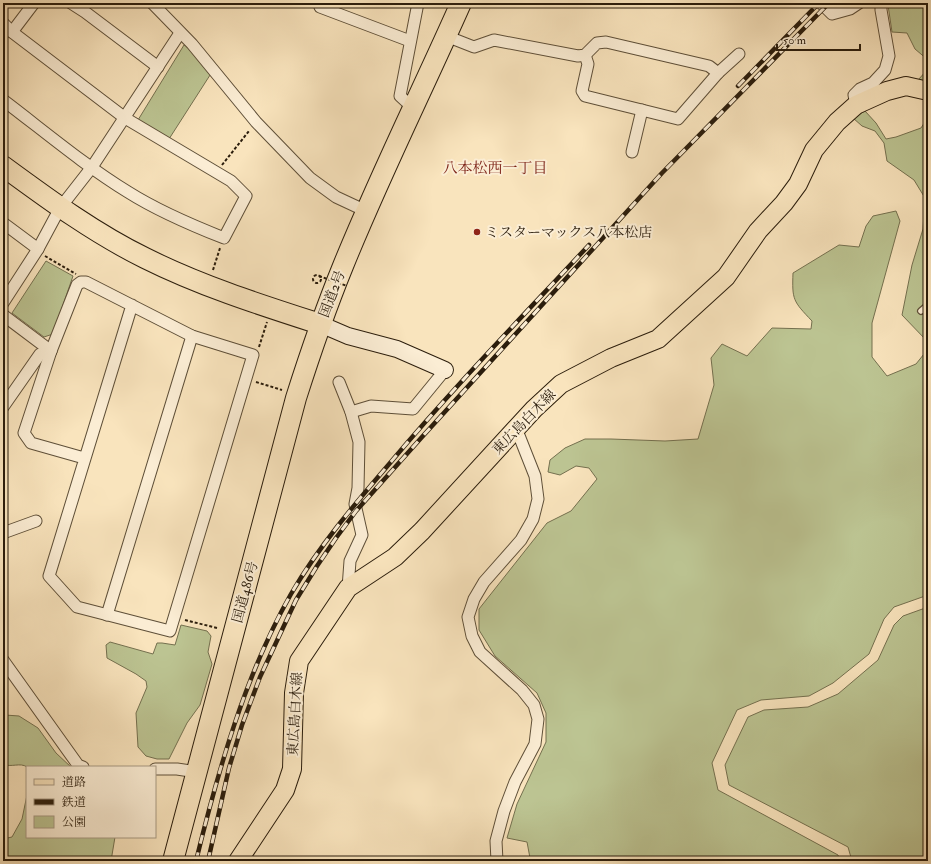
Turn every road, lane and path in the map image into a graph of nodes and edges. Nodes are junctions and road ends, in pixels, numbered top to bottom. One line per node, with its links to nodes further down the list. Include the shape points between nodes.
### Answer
1 (34, 3): 11 (street)
2 (71, 3): 17 (street)
3 (152, 3): 12 (street)
4 (418, 3): 14 (street)
5 (461, 3): 13 (highway, 国道2号)
6 (821, 3): 7 (street, via 832,14 850,9)
7 (859, 3)
8 (881, 3): 21 (street, via 889,56 885,70 873,83 854,95)
9 (320, 7): 14 (street)
10 (3, 23): 11 (street)
11 (12, 32): 24 (street)
12 (180, 33): 17 (street); 25 (street)
13 (446, 36): 16 (street, via 474,47 494,40 578,56); 22 (highway, 国道2号)
14 (410, 41): 22 (street, via 400,96)
15 (739, 54): 18 (street)
16 (585, 55): 18 (street, via 597,43 606,42 709,66); 23 (street, via 588,64 582,91 585,96)
17 (158, 67): 24 (street)
18 (718, 73): 23 (street, via 678,119)
19 (928, 91): 21 (main road, 東広島白木線, via 906,86)
20 (3, 100): 28 (street)
21 (856, 104): 57 (main road, 東広島白木線, via 814,150 798,184 758,231 726,277 658,339 611,358 561,384)
22 (413, 108): 31 (highway, 国道2号)
23 (642, 110): 26 (street)
24 (125, 118): 28 (street); 29 (street)
25 (256, 122): 29 (path); 31 (street, via 310,178 336,197)
26 (632, 152)
27 (3, 166): 30 (highway, 国道2号)
28 (92, 167): 30 (street); 33 (street, via 128,192 187,224)
29 (216, 172): 33 (street, via 231,181 246,196)
30 (60, 208): 34 (street); 47 (highway, 国道2号, via 144,257 188,278)
31 (366, 211): 47 (highway, 国道2号)
32 (3, 223): 34 (street)
33 (224, 238): 35 (path)
34 (41, 252): 38 (path, via 76,274); 41 (street)
35 (211, 276)
36 (319, 276): 37 (path); 37 (path, via 321,279 317,283 313,281); 40 (path, bridge)
37 (314, 277): 39 (path, via 312,281)
38 (81, 282): 42 (street, via 86,282); 49 (street, via 77,285)
39 (315, 285)
40 (347, 286)
41 (4, 299)
42 (132, 305): 48 (street); 58 (street)
43 (928, 305): 44 (lane)
44 (921, 311)
45 (3, 314): 49 (street)
46 (268, 319): 50 (path, via 258,350)
47 (320, 324): 51 (street, via 348,336 397,349); 68 (highway, 国道486号, via 296,398)
48 (192, 336): 50 (street); 62 (street)
49 (51, 351): 55 (street, via 40,354); 58 (street, via 24,433 32,443)
50 (253, 355): 52 (street)
51 (445, 370): 56 (street, via 413,409 371,406)
52 (246, 379): 54 (path); 63 (street)
53 (339, 382): 56 (street)
54 (285, 391)
55 (3, 407)
56 (351, 412): 61 (street, via 359,442 355,504 362,535 350,561)
57 (516, 428): 61 (main road, 東広島白木線, via 395,558); 71 (street, via 535,476 538,499 533,518 521,540 484,582 474,599 468,617 472,636 480,652 522,690 534,705 538,719 535,744 514,782 504,811 496,841)
58 (84, 458): 62 (street, via 49,576 77,607)
59 (36, 521): 60 (street)
60 (3, 533)
61 (348, 588): 70 (main road, 東広島白木線, via 299,661 294,693 292,769 285,790)
62 (107, 615): 63 (street, via 170,631)
63 (174, 617): 64 (path)
64 (217, 628)
65 (3, 660): 66 (street)
66 (80, 766)
67 (156, 769): 68 (street)
68 (197, 772): 69 (highway, 国道486号)
69 (173, 861)
70 (238, 861)
71 (497, 861)

